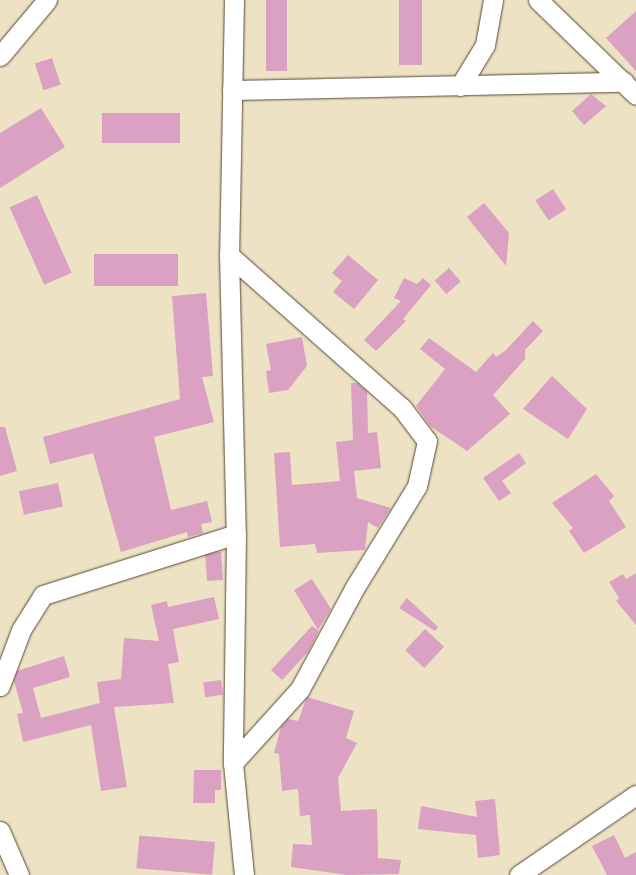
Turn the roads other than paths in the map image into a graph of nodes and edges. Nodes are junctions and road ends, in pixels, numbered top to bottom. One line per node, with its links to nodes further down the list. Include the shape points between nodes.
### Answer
1 (47, 0): 5 (street)
2 (234, 0): 8 (street)
3 (493, 0): 6 (street, via 485,45)
4 (538, 0): 7 (street)
5 (0, 56)
6 (460, 86): 7 (street); 8 (street)
7 (630, 88)
8 (232, 90): 9 (street)
9 (229, 255): 10 (street); 12 (street, via 402,408 427,441 417,486 354,589 300,689)
10 (236, 534): 11 (street, via 43,595 21,630); 12 (street)
11 (0, 686)
12 (233, 763): 16 (street)
13 (636, 795): 17 (street)
14 (0, 831): 15 (street)
15 (19, 875)
16 (244, 875)
17 (519, 875)

